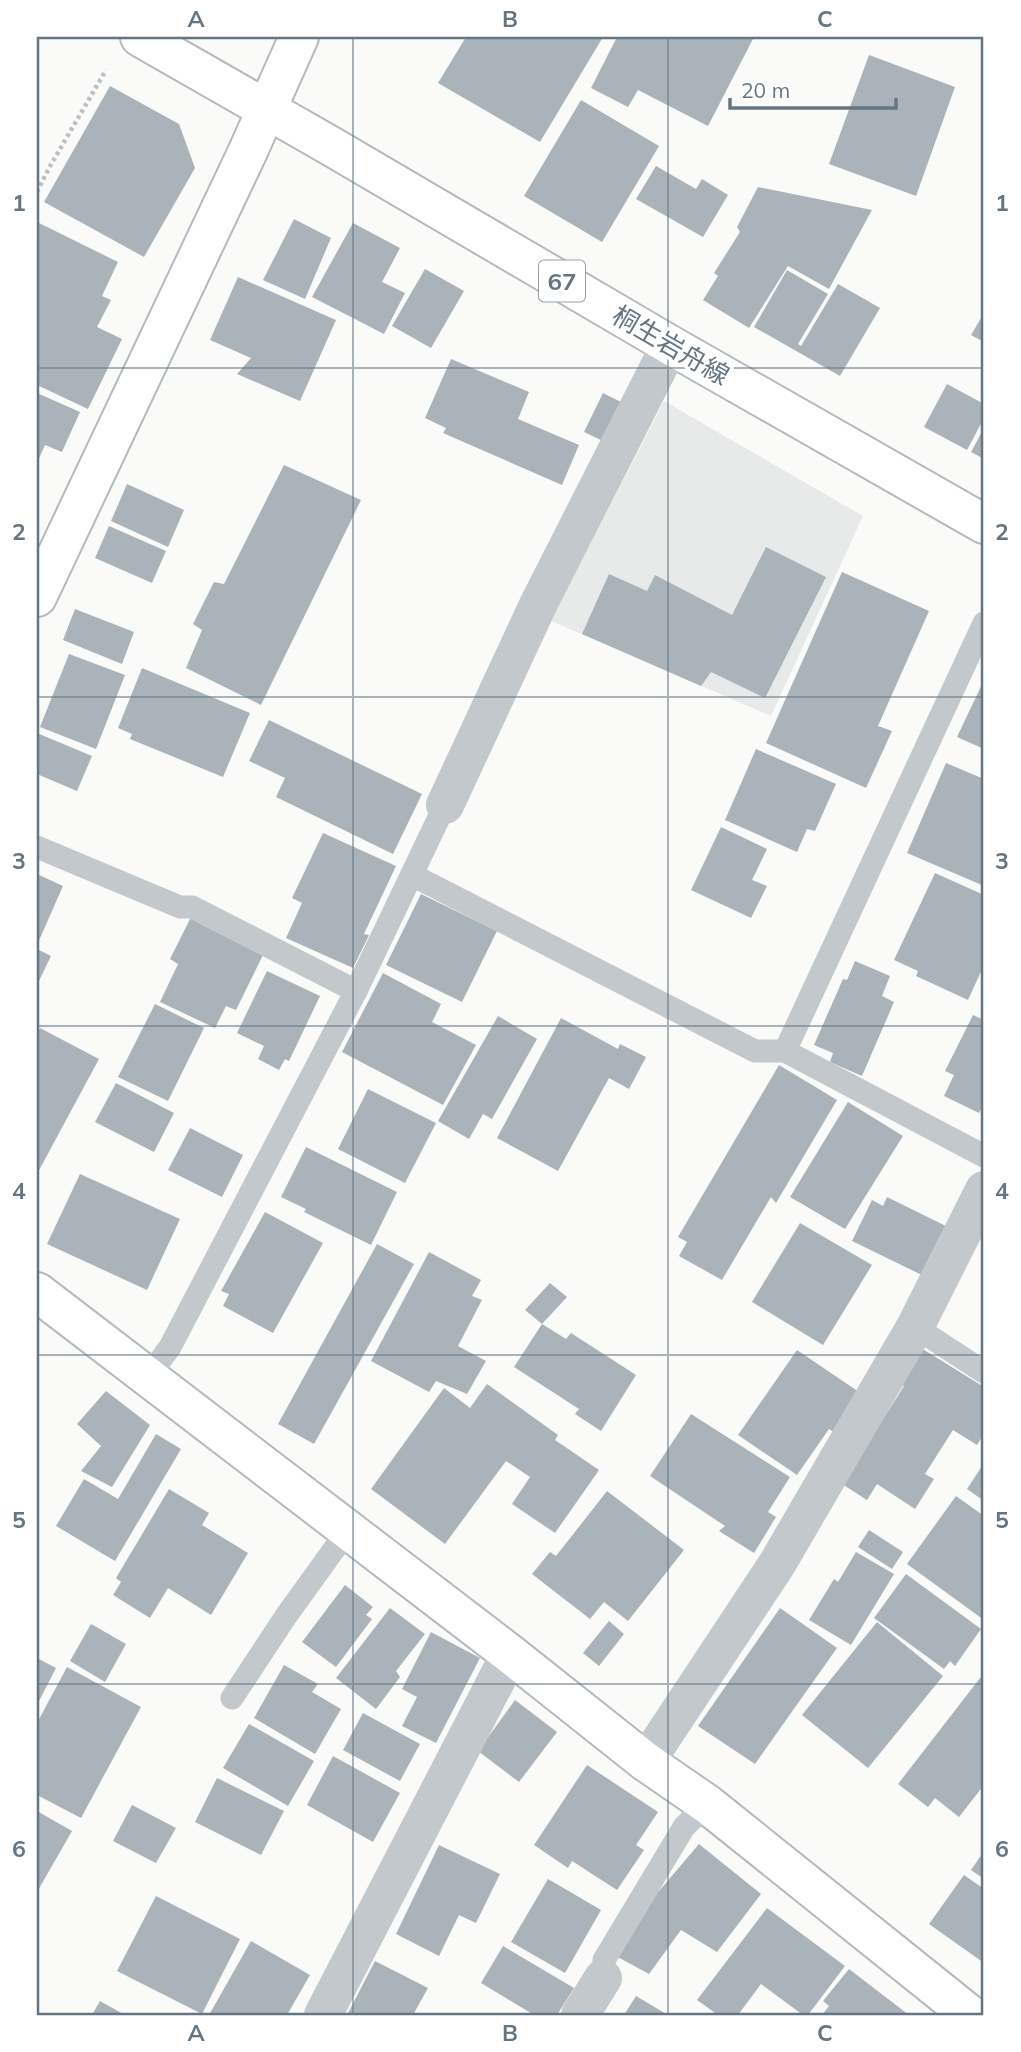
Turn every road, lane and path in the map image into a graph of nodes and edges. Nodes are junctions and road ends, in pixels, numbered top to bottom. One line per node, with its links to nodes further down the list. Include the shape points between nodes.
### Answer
1 (141, 37): 4 (street, 桐生岩舟線 / 67)
2 (299, 37): 4 (street)
3 (110, 63): 5 (path)
4 (267, 109): 6 (street, 桐生岩舟線 / 67); 8 (street)
5 (37, 192)
6 (670, 345): 7 (street, 桐生岩舟線 / 67); 10 (street, via 538,605)
7 (984, 524)
8 (37, 597)
9 (984, 623): 14 (lane)
10 (445, 805): 12 (lane)
11 (37, 847): 13 (lane, via 180,907 192,907)
12 (412, 876): 13 (lane); 14 (lane, via 755,1051)
13 (356, 991): 20 (lane, via 170,1347)
14 (785, 1051): 15 (lane)
15 (984, 1156)
16 (984, 1189): 18 (street)
17 (37, 1292): 20 (street)
18 (915, 1327): 19 (lane); 24 (street, via 777,1564)
19 (984, 1373)
20 (148, 1377): 21 (street)
21 (348, 1530): 22 (street); 23 (lane)
22 (510, 1654): 24 (street); 27 (street)
23 (232, 1698)
24 (646, 1762): 25 (street)
25 (707, 1804): 26 (lane, via 684,1827 604,1959); 29 (street)
26 (603, 1978): 28 (street)
27 (323, 2015)
28 (580, 2015)
29 (970, 2015)

